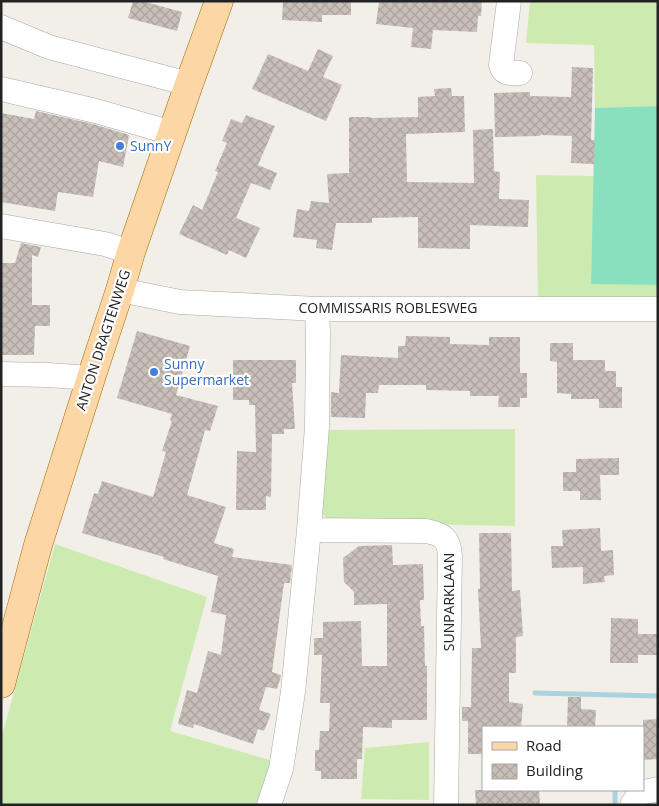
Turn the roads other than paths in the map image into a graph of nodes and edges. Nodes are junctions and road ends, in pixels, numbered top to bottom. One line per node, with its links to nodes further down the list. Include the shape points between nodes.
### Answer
1 (219, 1): 5 (main road, ANTON DRAGTENWEG)
2 (509, 1): 4 (street, via 501,65 508,73)
3 (1, 27): 5 (street, via 49,47)
4 (520, 73)
5 (189, 84): 7 (main road, ANTON DRAGTENWEG)
6 (1, 90): 7 (street, via 96,111)
7 (172, 133): 9 (main road, ANTON DRAGTENWEG)
8 (1, 226): 9 (street, via 104,244)
9 (131, 252): 10 (main road, ANTON DRAGTENWEG)
10 (120, 290): 11 (street, COMMISSARIS ROBLESWEG, via 180,302); 14 (main road, ANTON DRAGTENWEG)
11 (317, 309): 12 (street, COMMISSARIS ROBLESWEG); 15 (street, via 317,427)
12 (658, 309)
13 (1, 374): 14 (street)
14 (91, 378): 16 (main road, ANTON DRAGTENWEG, via 38,545)
15 (309, 530): 17 (street, via 281,769); 18 (street, SUNPARKLAAN, via 426,531 443,536 449,546)
16 (1, 684)
17 (269, 805)
18 (446, 805)

